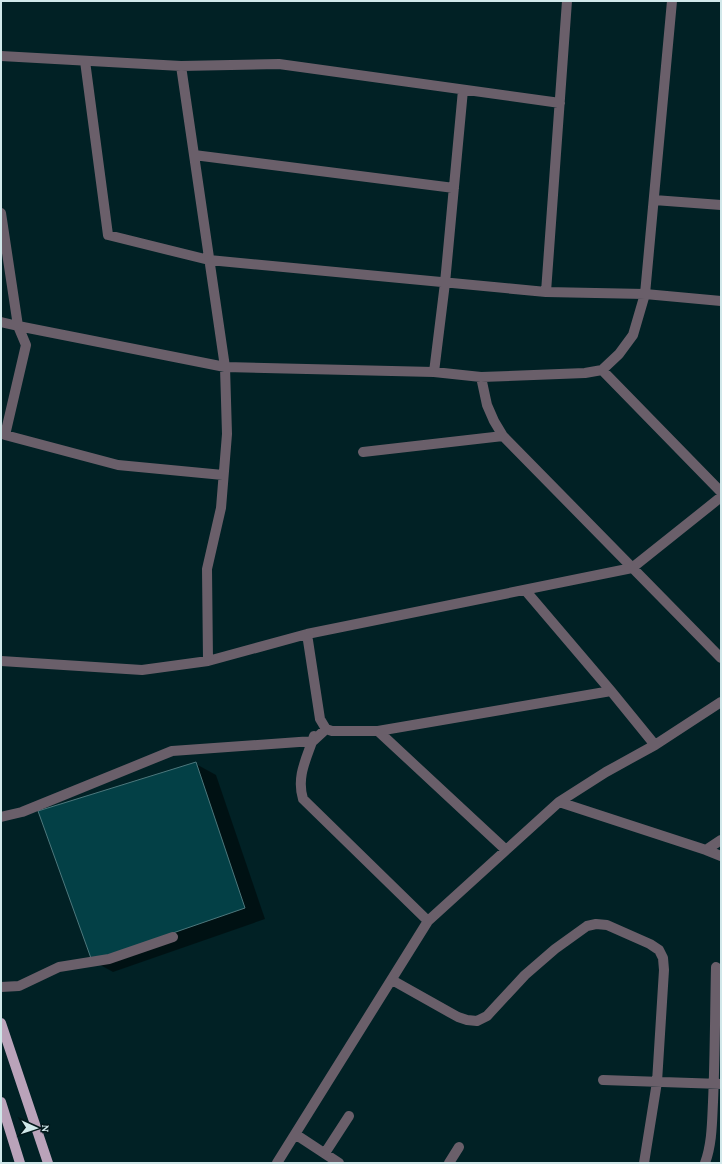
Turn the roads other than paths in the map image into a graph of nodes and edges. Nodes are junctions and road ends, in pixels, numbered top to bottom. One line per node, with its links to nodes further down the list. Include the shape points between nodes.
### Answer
1 (567, 1): 7 (street)
2 (672, 1): 10 (street)
3 (1, 56): 4 (street)
4 (85, 61): 5 (street); 13 (street, via 108,235)
5 (181, 66): 6 (street, via 279,64); 8 (street)
6 (463, 90): 7 (street); 9 (street)
7 (560, 103): 15 (street)
8 (194, 155): 9 (street); 13 (street)
9 (454, 188): 14 (street)
10 (654, 200): 11 (street); 16 (street)
11 (721, 205)
12 (1, 213): 19 (street)
13 (209, 260): 14 (street); 20 (street)
14 (445, 282): 15 (street); 22 (street)
15 (546, 292): 16 (street)
16 (645, 294): 17 (street); 21 (street, via 633,335 619,354)
17 (721, 301)
18 (1, 322): 19 (street)
19 (18, 326): 20 (street); 26 (street, via 26,345 5,435 118,465)
20 (225, 367): 22 (street); 26 (street, via 226,434)
21 (602, 370): 23 (street, via 585,373); 27 (street)
22 (434, 372): 23 (street)
23 (481, 377): 24 (street, via 488,405)
24 (503, 436): 25 (street); 29 (street)
25 (364, 452)
26 (223, 475): 34 (street, via 221,508 207,569)
27 (721, 492)
28 (721, 497): 29 (street)
29 (632, 568): 30 (street); 32 (street)
30 (525, 590): 31 (street); 35 (street)
31 (307, 634): 34 (street); 37 (street)
32 (721, 658)
33 (1, 661): 34 (street, via 142,670)
34 (208, 661)
35 (611, 690): 39 (street); 41 (street)
36 (721, 702): 41 (street)
37 (320, 719): 38 (street); 40 (street)
38 (326, 729): 39 (street); 40 (street)
39 (378, 731): 45 (street)
40 (313, 741): 43 (street, via 172,752 22,812); 48 (street, via 300,775 300,792 303,799)
41 (655, 745): 42 (street)
42 (559, 802): 45 (street); 46 (street)
43 (1, 817)
44 (721, 840): 46 (street)
45 (506, 850): 48 (street)
46 (706, 850): 47 (street)
47 (721, 856)
48 (428, 921): 51 (street)
49 (173, 937): 52 (street, via 109,959 59,967 19,986)
50 (716, 967): 56 (street)
51 (392, 980): 55 (street, via 458,1017 477,1021 487,1016 554,949 587,926 607,925 650,944 659,950 662,958 664,970); 59 (street)
52 (1, 987)
53 (1, 1023): 63 (main road)
54 (603, 1080): 55 (street)
55 (658, 1082): 56 (street); 67 (street)
56 (717, 1084): 68 (street, via 711,1138)
57 (1, 1102): 62 (main road)
58 (349, 1116): 61 (street)
59 (295, 1134): 61 (street); 64 (street)
60 (459, 1147): 66 (street)
61 (325, 1153): 65 (street)
62 (20, 1163)
63 (48, 1163)
64 (277, 1163)
65 (339, 1163)
66 (449, 1163)
67 (644, 1163)
68 (705, 1163)

